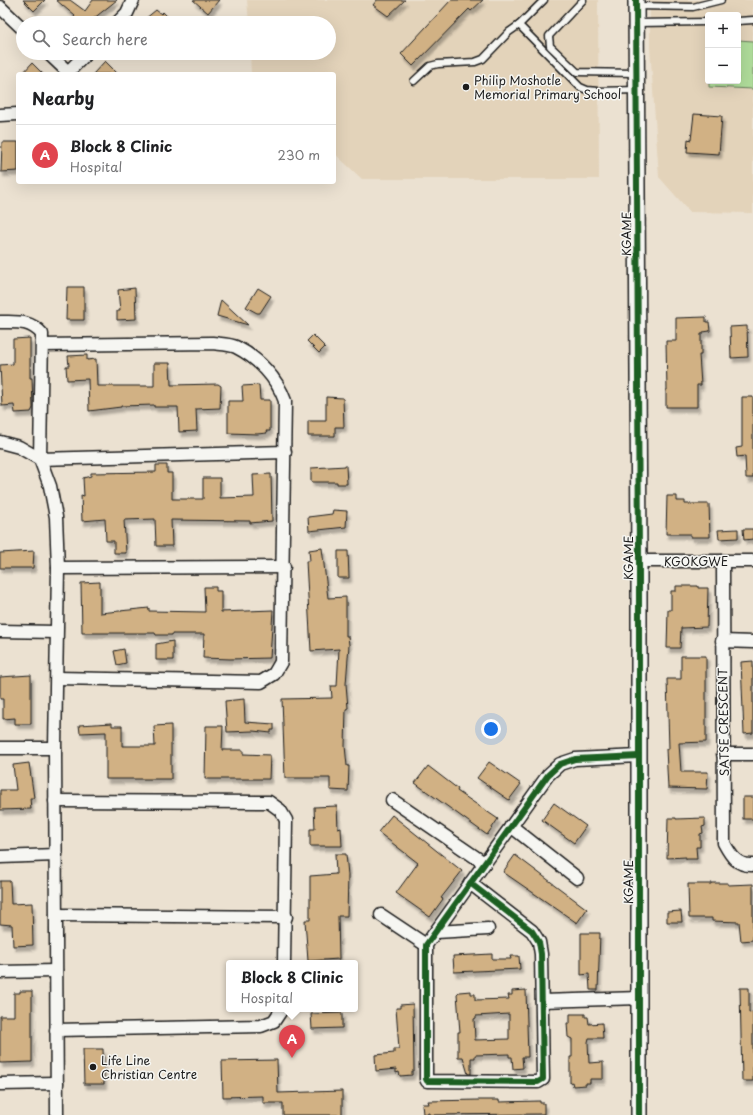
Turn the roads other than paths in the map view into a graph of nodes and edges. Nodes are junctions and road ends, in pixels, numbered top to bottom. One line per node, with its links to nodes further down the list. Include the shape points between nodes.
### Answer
1 (133, 0): 7 (street)
2 (544, 0): 13 (lane)
3 (583, 0): 18 (lane, via 549,36 550,46 577,72)
4 (721, 0): 5 (lane, via 693,7)
5 (636, 3): 12 (street, KGAME)
6 (0, 7): 10 (street)
7 (124, 16)
8 (753, 20): 9 (lane)
9 (741, 21)
10 (16, 22)
11 (705, 22): 12 (lane)
12 (636, 23): 18 (street, KGAME)
13 (519, 24): 19 (lane, via 483,59 430,66); 20 (lane, via 580,87 598,91)
14 (55, 60): 16 (street)
15 (80, 60): 17 (street)
16 (66, 72)
17 (68, 72)
18 (636, 74): 20 (street, KGAME)
19 (414, 81)
20 (637, 90): 28 (street, KGAME)
21 (16, 114): 22 (street)
22 (0, 115)
23 (0, 322): 24 (street, via 25,322 36,327 42,334)
24 (42, 345): 26 (street, via 212,343 235,346 272,376 281,390 285,401); 27 (street)
25 (0, 442): 27 (street, via 19,447)
26 (286, 452): 27 (street); 31 (street)
27 (40, 459): 32 (street, via 50,486 56,517)
28 (639, 561): 29 (street, KGOKGWE); 42 (street, KGAME)
29 (723, 561): 30 (street, KGOKGWE); 35 (street, SATSE CRESCENT)
30 (753, 561)
31 (284, 567): 32 (street); 37 (street, via 281,662 274,674 261,682)
32 (58, 568): 34 (street)
33 (0, 631): 34 (street)
34 (56, 632): 37 (street)
35 (722, 641): 36 (street); 40 (street, SATSE CRESCENT)
36 (753, 642)
37 (56, 678): 39 (street)
38 (0, 748): 39 (street)
39 (55, 748): 44 (street)
40 (723, 754): 41 (street); 49 (street, SATSE CRESCENT, via 724,843 732,858 745,866)
41 (753, 754)
42 (639, 756): 45 (street, via 575,759 560,764 548,775); 61 (street, KGAME)
43 (392, 800): 48 (street)
44 (55, 802): 46 (street); 54 (street, via 269,802 280,810 286,820)
45 (511, 826): 48 (street); 50 (street)
46 (56, 855): 47 (street); 52 (street)
47 (0, 856)
48 (484, 863): 51 (street)
49 (753, 866)
50 (577, 878)
51 (470, 883): 56 (street); 62 (street, via 532,931 539,942)
52 (56, 915): 54 (street); 59 (street)
53 (381, 915): 57 (street)
54 (286, 918): 58 (street)
55 (488, 929): 56 (street)
56 (436, 932): 57 (street)
57 (426, 945): 62 (street, via 428,1081 541,1081)
58 (284, 960)
59 (56, 971): 60 (street); 64 (street)
60 (0, 972)
61 (640, 998): 62 (street); 68 (street, KGAME)
62 (542, 1001)
63 (280, 1012): 64 (street, via 274,1021 261,1026)
64 (56, 1030): 65 (street)
65 (56, 1083): 66 (street); 67 (street)
66 (0, 1084)
67 (57, 1115)
68 (640, 1115)

